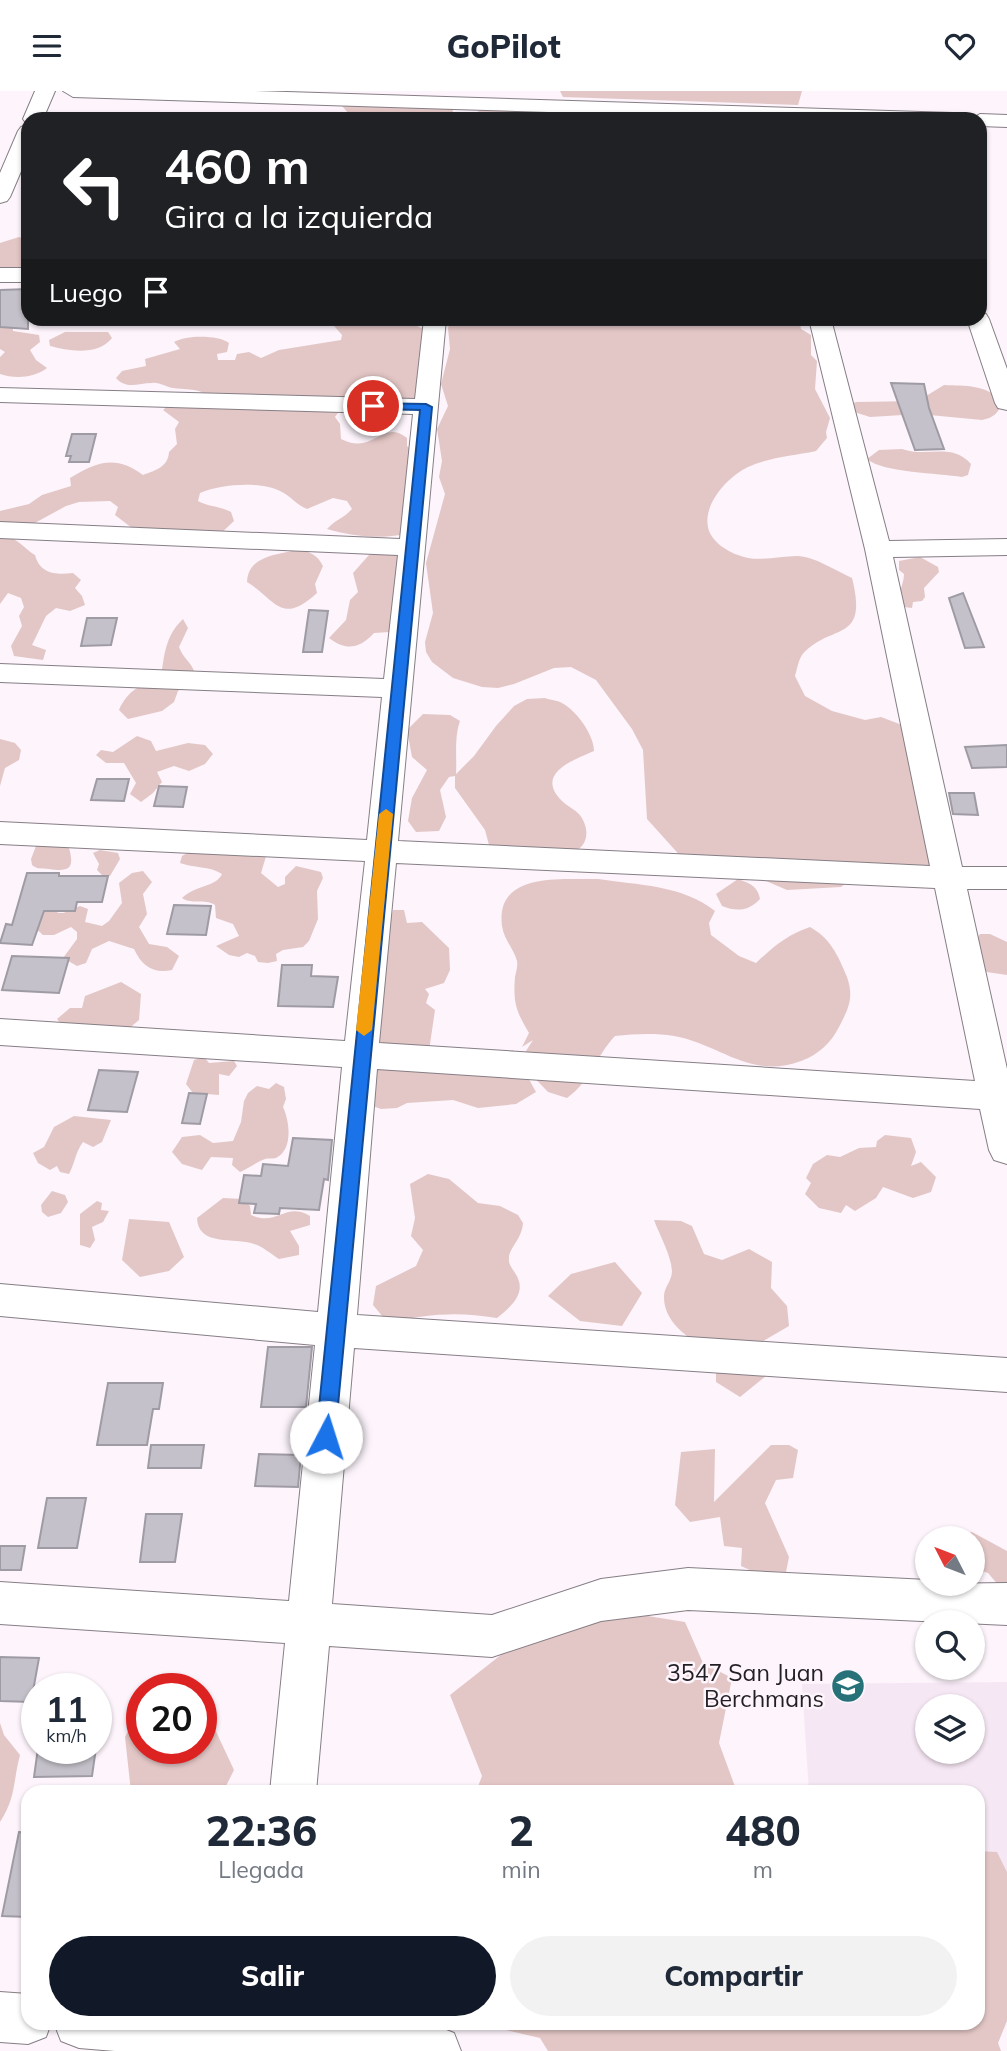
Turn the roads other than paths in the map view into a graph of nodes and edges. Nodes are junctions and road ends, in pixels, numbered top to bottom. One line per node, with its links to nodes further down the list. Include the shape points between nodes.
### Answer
1 (45, 91): 6 (street)
2 (73, 91): 3 (street)
3 (230, 93): 5 (street)
4 (554, 99): 5 (street); 7 (street)
5 (448, 104)
6 (36, 112)
7 (716, 112)
8 (987, 120): 9 (street)
9 (1007, 121)
10 (21, 151): 11 (street)
11 (12, 176): 12 (street)
12 (0, 197)
13 (0, 275): 14 (street)
14 (21, 275)
15 (434, 326): 20 (street)
16 (822, 326): 24 (street)
17 (980, 326): 19 (street)
18 (0, 395): 20 (street)
19 (1007, 403)
20 (426, 407): 23 (street)
21 (0, 530): 23 (street)
22 (1007, 547): 24 (street)
23 (412, 548): 26 (street)
24 (878, 549): 29 (street)
25 (0, 673): 26 (street)
26 (398, 689): 28 (street)
27 (0, 833): 28 (street)
28 (382, 851): 29 (street); 32 (street)
29 (951, 878): 30 (street); 33 (street)
30 (1007, 878)
31 (0, 1032): 32 (street)
32 (361, 1055): 33 (street); 36 (street)
33 (996, 1096): 34 (street)
34 (1007, 1150)
35 (0, 1300): 36 (street)
36 (336, 1330): 37 (street); 40 (street)
37 (1007, 1375)
38 (0, 1603): 40 (street)
39 (1007, 1604): 40 (street, via 688,1589 601,1600 492,1636)
40 (308, 1624): 41 (street)
41 (294, 1785)
42 (0, 2017): 43 (street)
43 (21, 2018)
44 (174, 2030): 45 (street)
45 (270, 2037): 46 (street)
46 (436, 2051)

